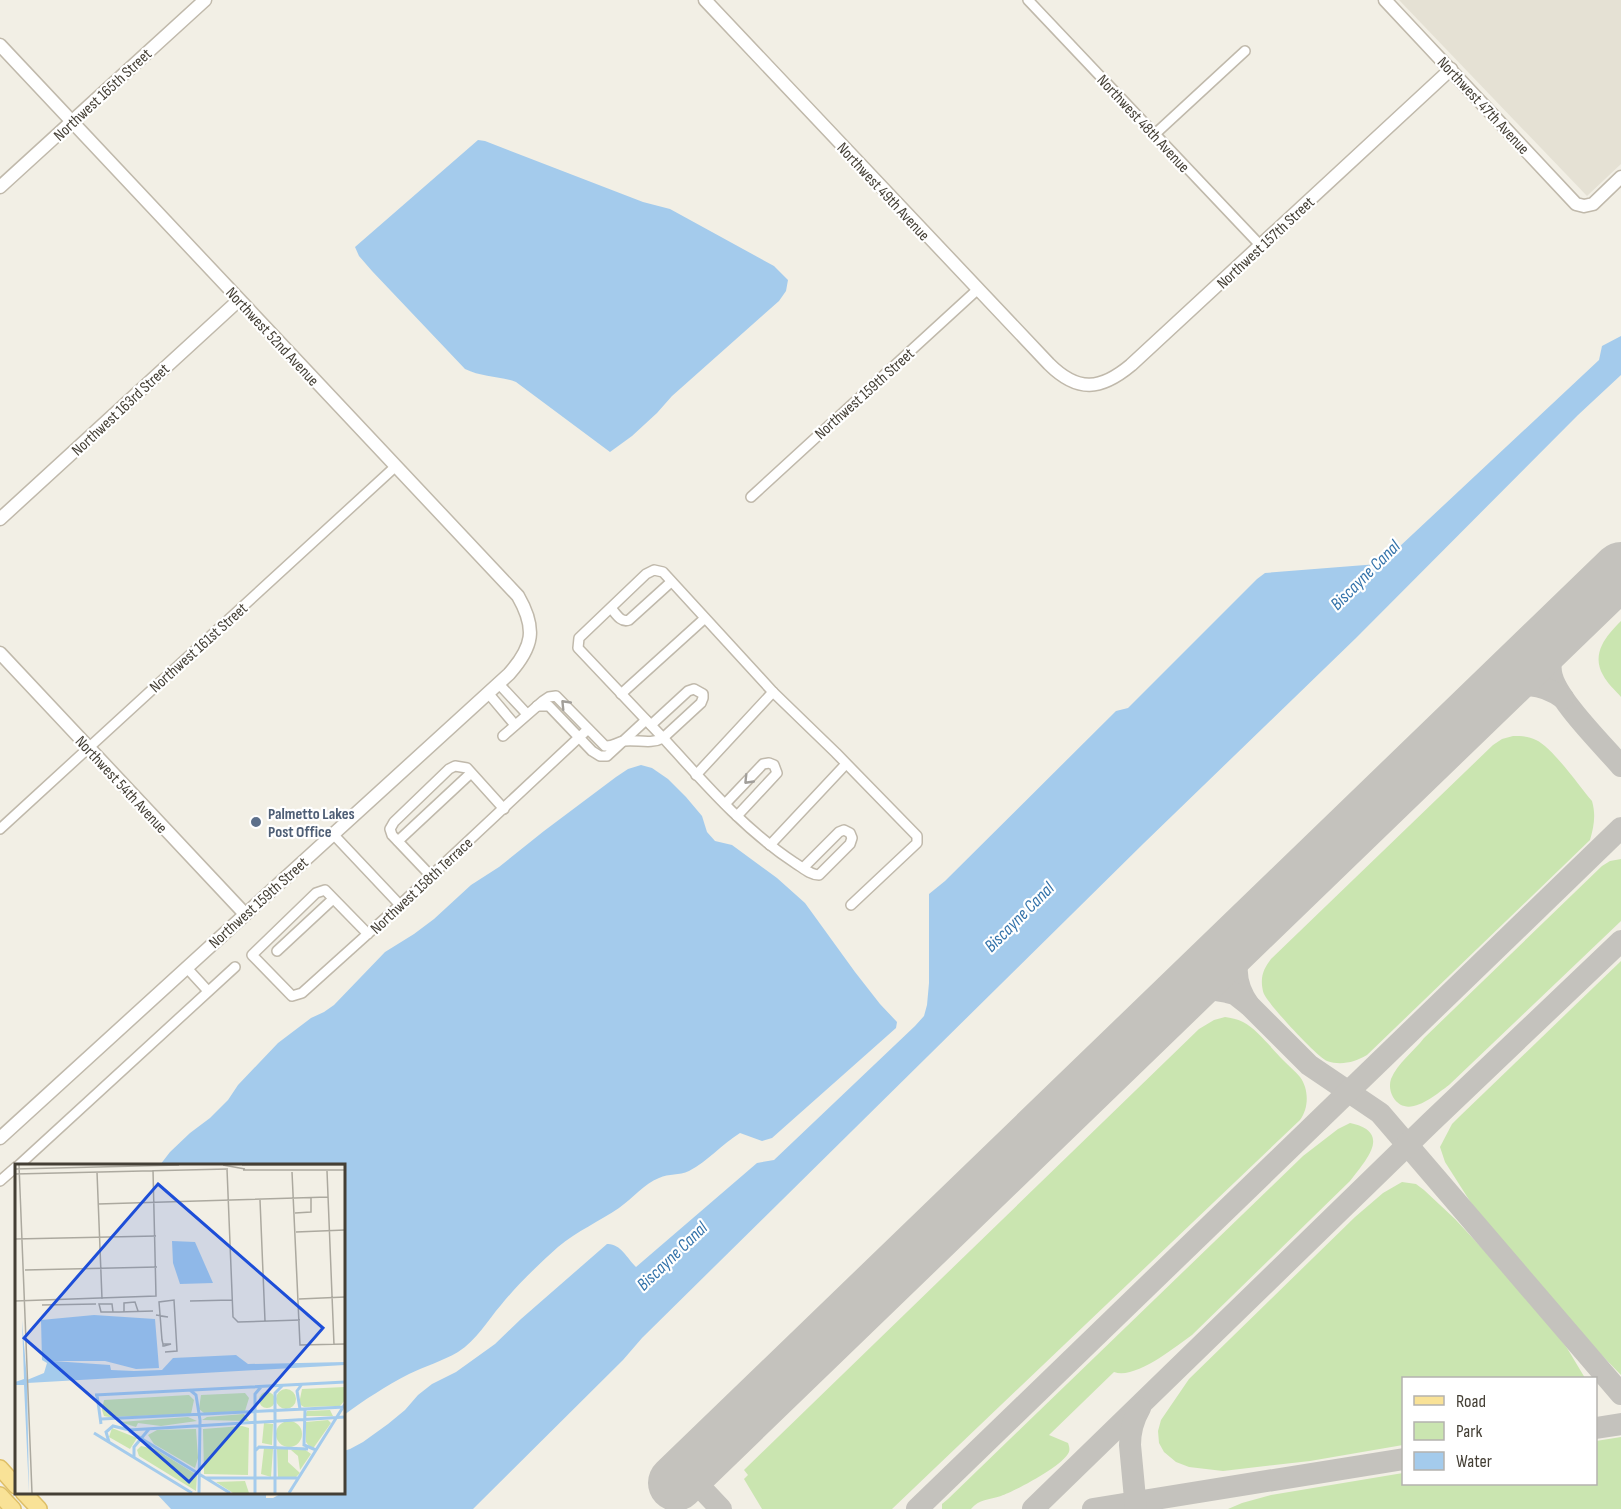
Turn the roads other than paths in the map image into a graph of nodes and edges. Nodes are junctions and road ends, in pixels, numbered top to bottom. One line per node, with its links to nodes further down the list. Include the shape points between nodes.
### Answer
1 (205, 0): 8 (street, Northwest 165th Street)
2 (705, 0): 13 (street, Northwest 49th Avenue)
3 (1028, 0): 9 (street, Northwest 48th Avenue)
4 (1385, 0): 7 (street, Northwest 47th Avenue)
5 (0, 45): 8 (street, Northwest 52nd Avenue)
6 (1245, 51): 9 (street)
7 (1451, 69): 10 (street, Northwest 47th Avenue, via 1576,204 1593,204); 12 (street, Northwest 157th Street)
8 (72, 122): 11 (street, Northwest 165th Street); 14 (street, Northwest 52nd Avenue)
9 (1155, 135): 12 (street, Northwest 48th Avenue)
10 (1621, 177)
11 (0, 187)
12 (1261, 246): 15 (street, Northwest 157th Street, via 1118,376 1094,385)
13 (977, 290): 15 (street, Northwest 49th Avenue); 17 (street, Northwest 159th Street)
14 (239, 300): 16 (street, Northwest 52nd Avenue); 18 (street, Northwest 163rd Street)
15 (1066, 379)
16 (396, 466): 22 (street, Northwest 52nd Avenue, via 518,596 530,622); 37 (street, Northwest 161st Street)
17 (751, 497)
18 (0, 519)
19 (671, 582): 20 (street, via 663,572 654,570); 20 (street, via 626,622); 21 (street)
20 (611, 608): 27 (street, via 579,638 578,648)
21 (704, 619): 25 (street); 27 (street)
22 (530, 634): 24 (street, Northwest 159th Street, via 521,660)
23 (0, 653): 37 (street, Northwest 54th Avenue)
24 (498, 683): 26 (street, Northwest 159th Street); 29 (street)
25 (773, 692): 38 (street); 40 (street)
26 (488, 693): 31 (street); 45 (street, Northwest 159th Street)
27 (621, 694): 30 (street)
28 (537, 706): 29 (street); 32 (street, one-way to 28, via 558,697 549,697); 34 (street, via 549,706)
29 (527, 714): 31 (street)
30 (648, 722): 35 (street); 35 (street, via 688,691 694,689 703,694 700,703); 36 (street)
31 (515, 724): 33 (street)
32 (588, 729): 34 (street, Northwest 158th Terrace); 36 (street, via 605,746)
33 (503, 736)
34 (579, 738): 36 (street, via 600,756 607,756); 42 (street, Northwest 158th Terrace)
35 (663, 738): 36 (street); 40 (street)
36 (624, 741)
37 (88, 748): 44 (street, Northwest 161st Street); 53 (street, Northwest 54th Avenue)
38 (846, 764): 47 (street); 52 (street, via 917,836 917,843)
39 (471, 773): 42 (street); 46 (street); 46 (street, via 461,766 449,769 391,826)
40 (696, 775): 41 (street)
41 (725, 804): 43 (street); 43 (street, one-way to 41, via 777,773 774,765 763,764)
42 (504, 809): 49 (street, Northwest 158th Terrace)
43 (737, 816): 47 (street)
44 (0, 829)
45 (333, 834): 51 (street); 53 (street, Northwest 159th Street)
46 (398, 841): 49 (street)
47 (770, 845): 48 (street)
48 (803, 868): 48 (street, via 819,875 850,843 850,833 839,832)
49 (431, 876): 51 (street, Northwest 158th Terrace)
50 (333, 899): 54 (street); 54 (street, Northwest 158th Terrace, via 325,890 316,893 252,955 296,996); 55 (street)
51 (400, 905): 54 (street, Northwest 158th Terrace)
52 (851, 905)
53 (245, 914): 56 (street, Northwest 159th Street)
54 (368, 934)
55 (277, 951)
56 (186, 967): 58 (street); 59 (street, Northwest 159th Street)
57 (235, 968): 58 (street, Northwest 159th Street)
58 (208, 991): 60 (street, Northwest 159th Street)
59 (0, 1138)
60 (19, 1164)
61 (15, 1168): 62 (street, Northwest 159th Street)
62 (0, 1181)
63 (0, 1468): 64 (main road)
64 (15, 1485)
65 (25, 1494): 68 (main road)
66 (0, 1495): 67 (main road)
67 (14, 1509)
68 (39, 1509)

